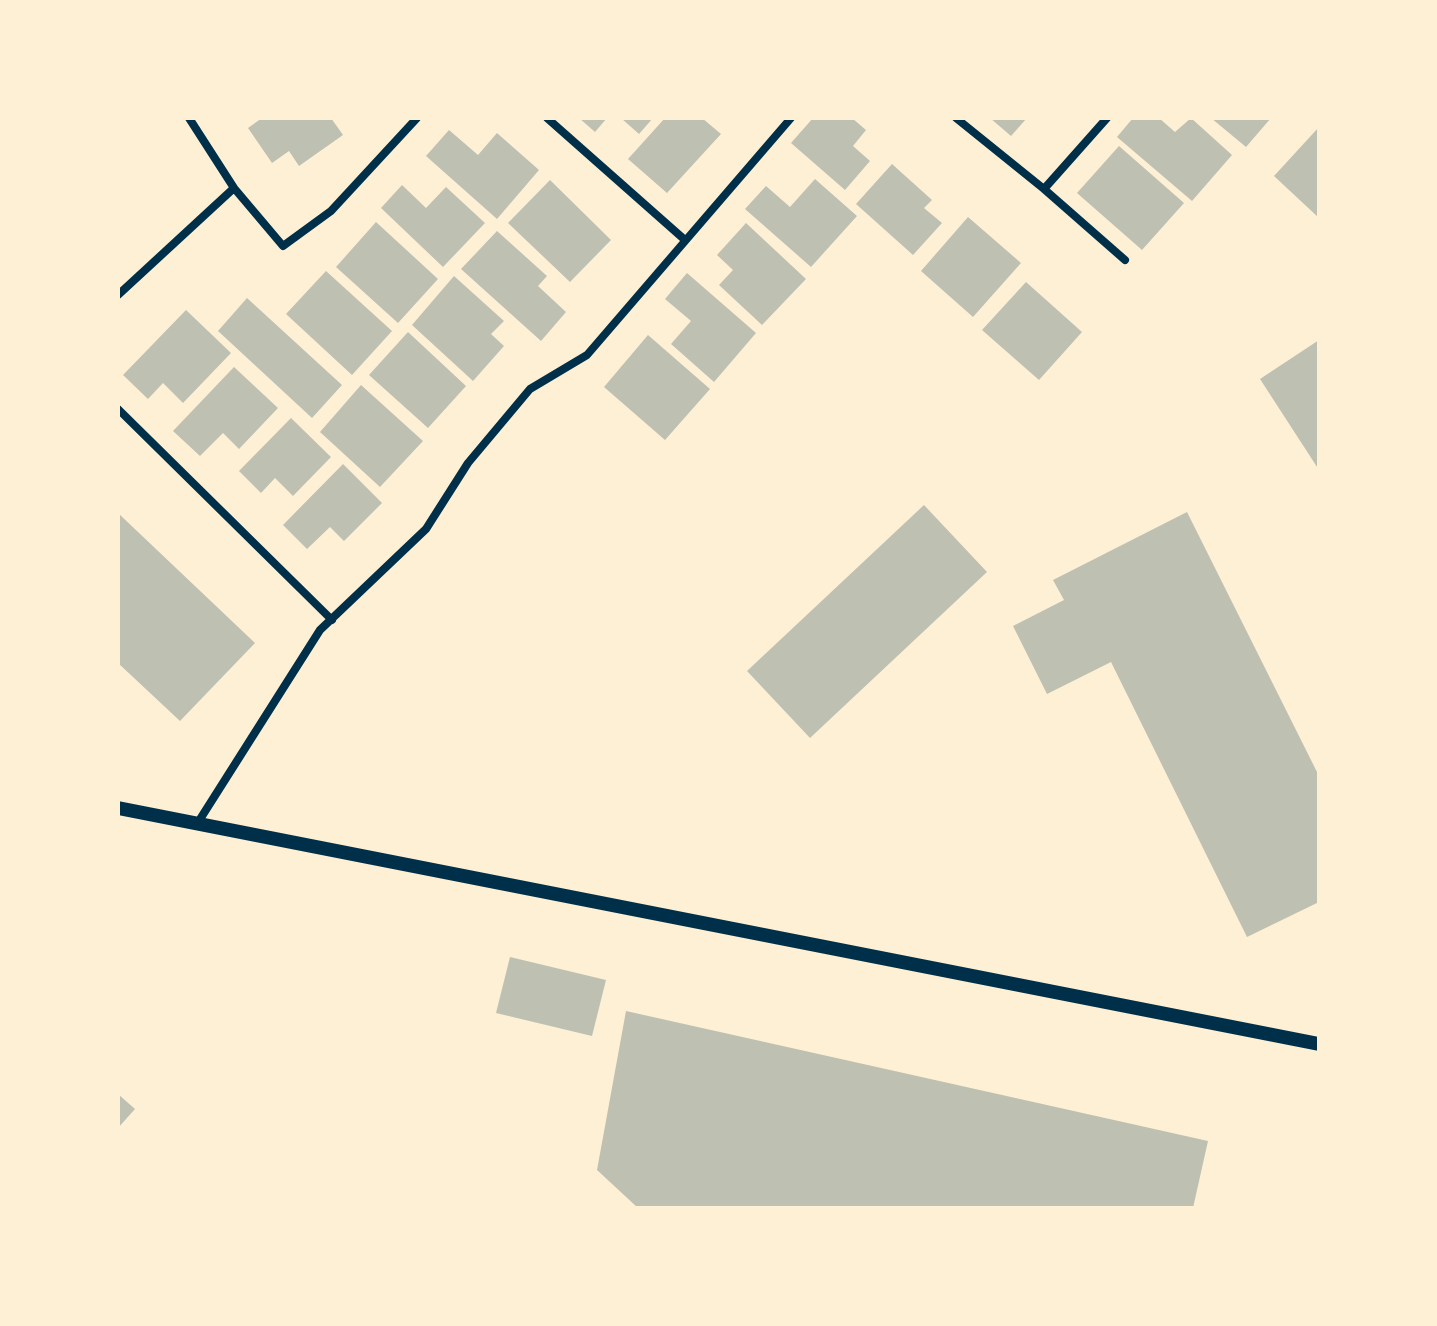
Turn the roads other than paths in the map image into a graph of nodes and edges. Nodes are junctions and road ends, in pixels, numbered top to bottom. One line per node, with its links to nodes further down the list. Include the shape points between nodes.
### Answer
1 (189, 118): 7 (street)
2 (417, 118): 7 (street, via 331,211 283,246)
3 (547, 118): 9 (street)
4 (791, 118): 9 (street)
5 (956, 118): 8 (street)
6 (1107, 118): 8 (street)
7 (234, 188): 11 (street)
8 (1044, 189): 10 (street)
9 (685, 240): 13 (street, via 587,355 530,389 468,463 426,529)
10 (1125, 260)
11 (118, 295)
12 (118, 409): 13 (street)
13 (332, 620): 15 (street, via 320,630)
14 (118, 808): 15 (street)
15 (197, 824): 16 (street)
16 (1319, 1044)

